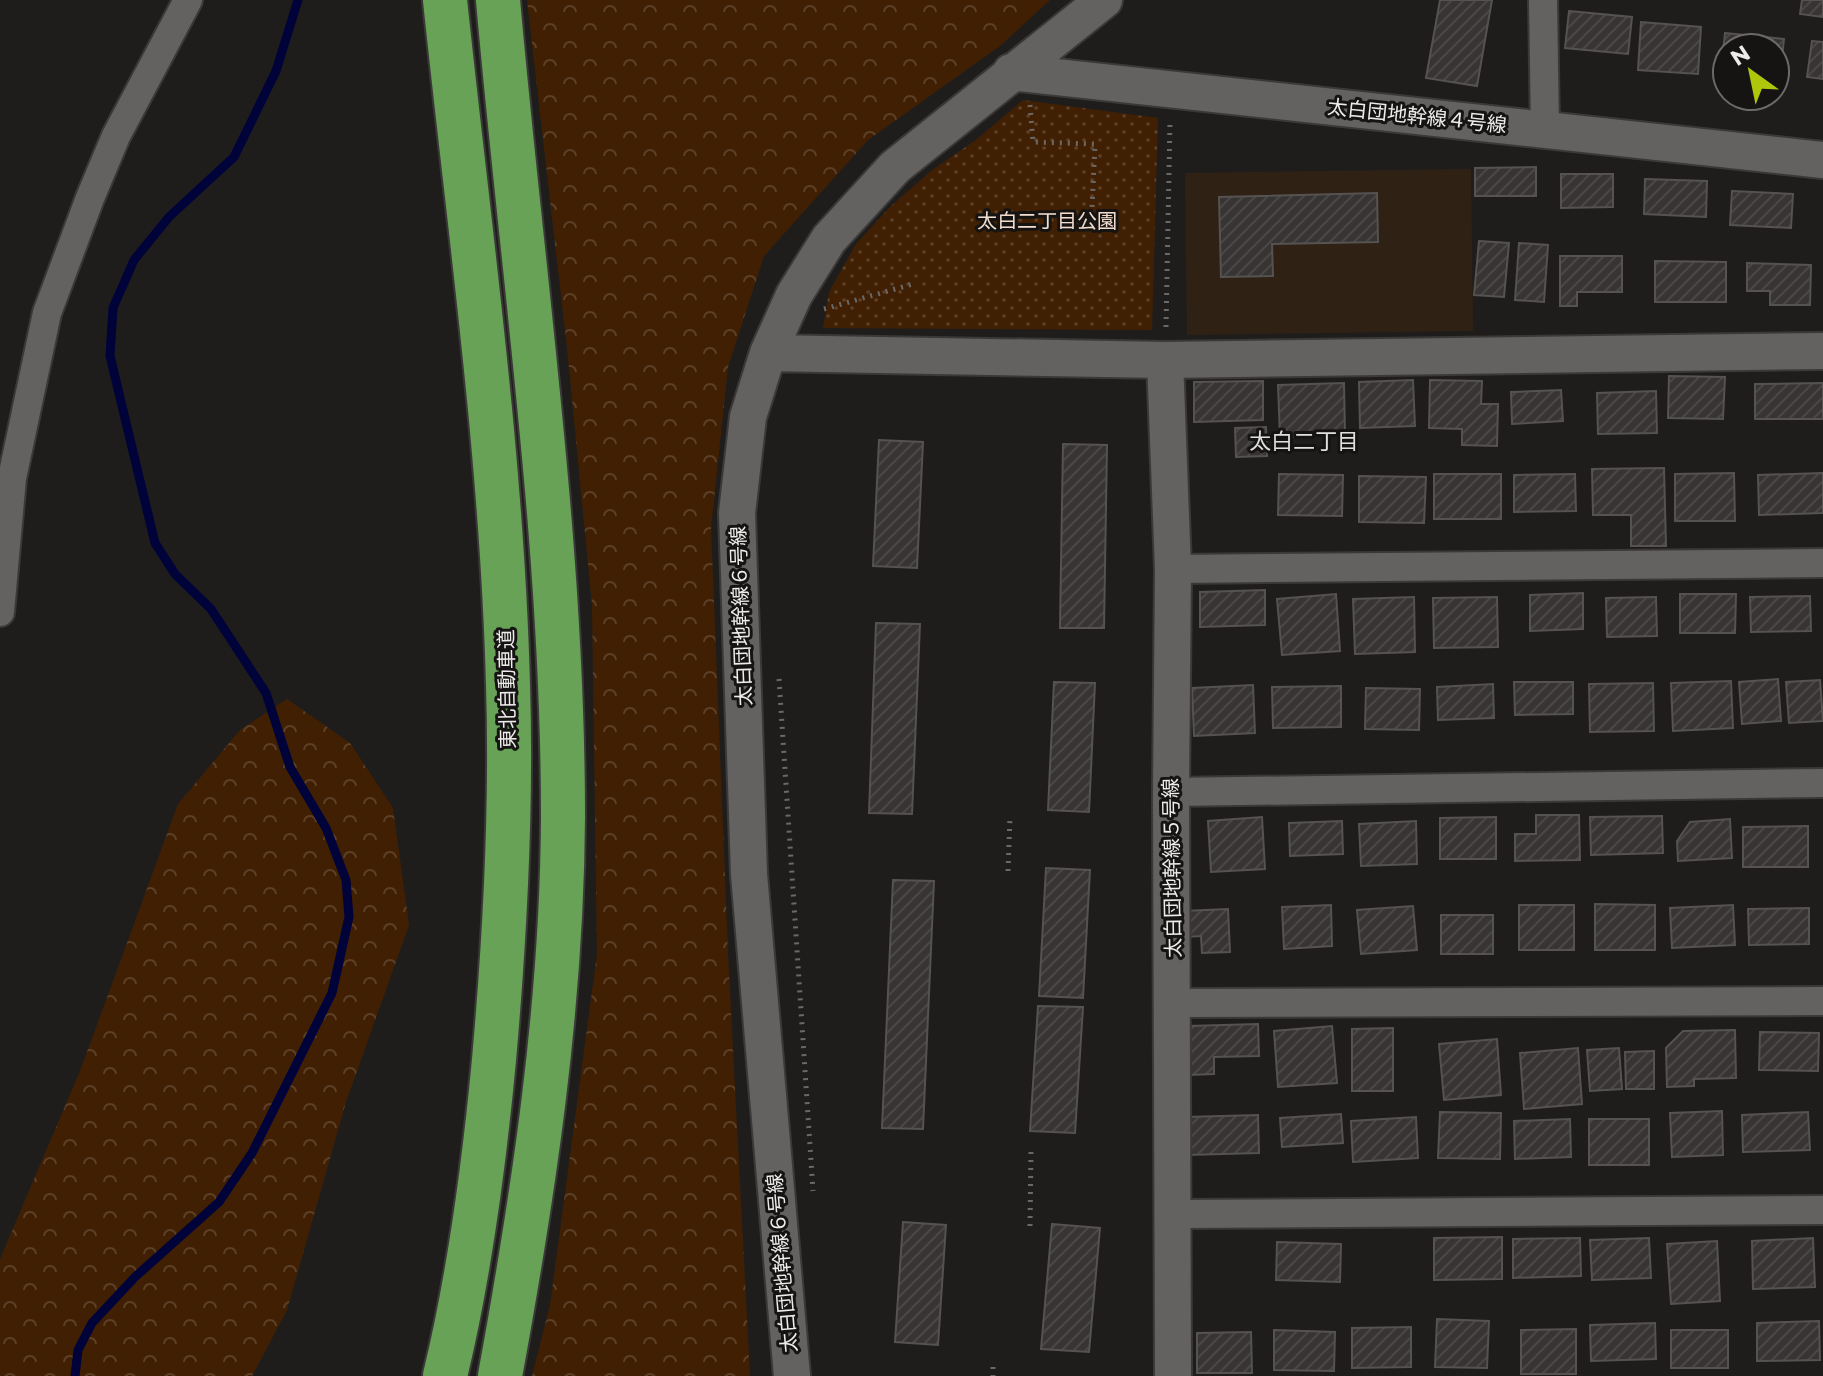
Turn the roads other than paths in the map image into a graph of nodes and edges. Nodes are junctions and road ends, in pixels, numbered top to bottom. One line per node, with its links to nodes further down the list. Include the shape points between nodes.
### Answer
1 (188, 0): 14 (street, via 116,136 47,313 12,478)
2 (445, 0): 21 (highway, 東北自動車道, via 501,547 509,819 489,1113 473,1235)
3 (498, 0): 22 (highway, via 552,534 563,820 558,966 544,1110)
4 (1104, 0): 6 (street, 太白団地幹線６号線)
5 (1543, 0): 7 (street)
6 (1025, 74): 7 (street, 太白団地幹線４号線); 10 (street, 太白団地幹線６号線, via 895,167 829,239 794,295)
7 (1545, 130): 8 (street, 太白団地幹線４号線)
8 (1823, 160)
9 (1823, 351): 11 (street)
10 (768, 353): 11 (street); 23 (street, 太白団地幹線６号線, via 748,417 737,513 749,874)
11 (1165, 360): 13 (street, 太白団地幹線５号線)
12 (1823, 563): 13 (street)
13 (1173, 569): 16 (street, 太白団地幹線５号線)
14 (0, 612)
15 (1823, 783): 16 (street)
16 (1171, 792): 18 (street, 太白団地幹線５号線)
17 (1823, 1001): 18 (street)
18 (1173, 1003): 20 (street, 太白団地幹線５号線)
19 (1823, 1210): 20 (street)
20 (1172, 1214): 24 (street, 太白団地幹線５号線)
21 (445, 1376)
22 (500, 1376)
23 (792, 1376)
24 (1173, 1376)

